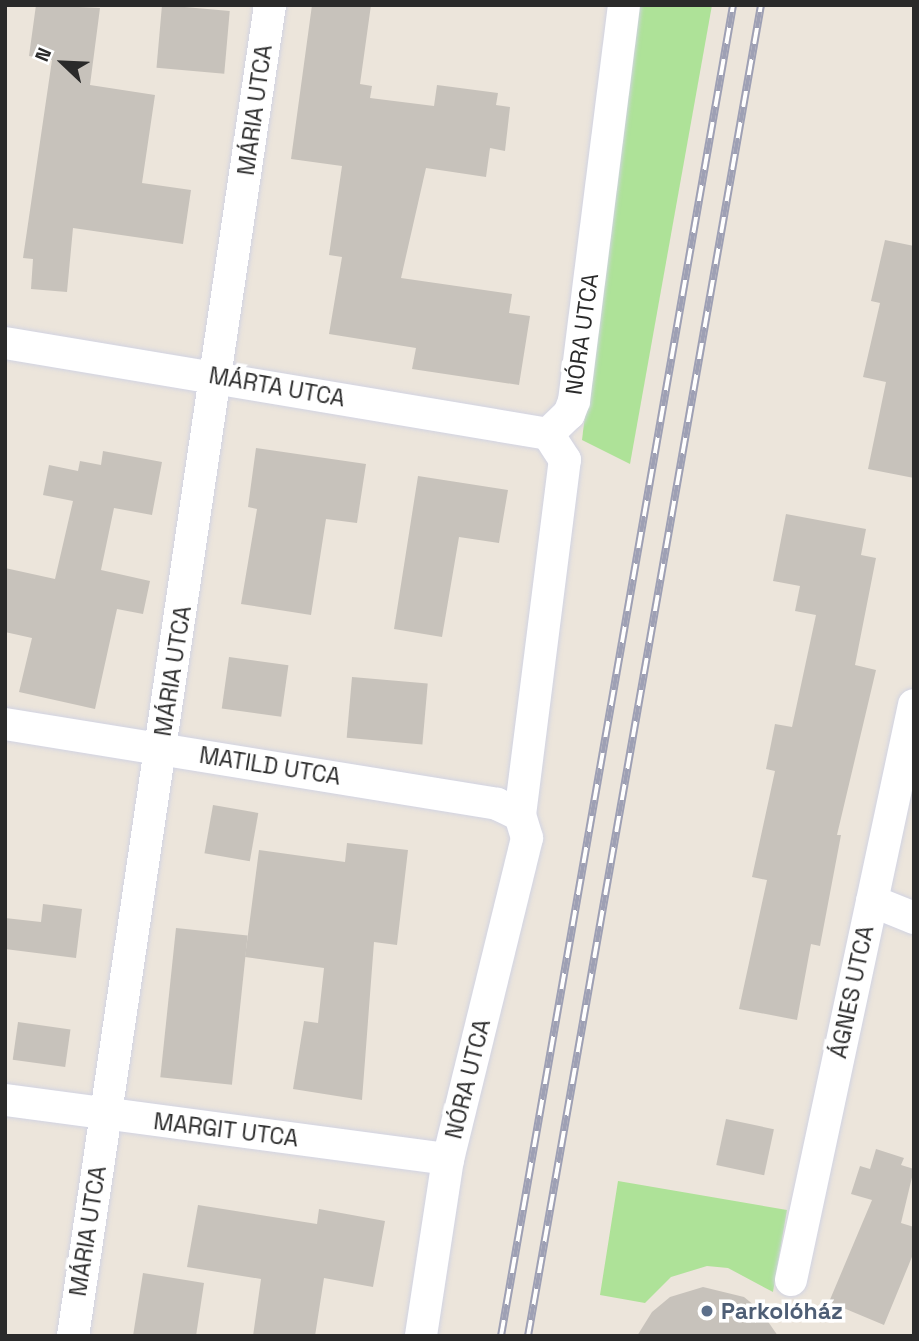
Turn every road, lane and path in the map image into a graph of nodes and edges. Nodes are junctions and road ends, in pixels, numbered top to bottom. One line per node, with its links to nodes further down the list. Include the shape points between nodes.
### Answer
1 (270, 5): 4 (street, MÁRIA UTCA)
2 (624, 5): 5 (street, NÓRA UTCA, via 574,401 569,414)
3 (5, 343): 4 (street, MÁRTA UTCA)
4 (218, 377): 5 (street, MÁRTA UTCA); 8 (street, MÁRIA UTCA)
5 (548, 434): 9 (street, NÓRA UTCA, via 565,460)
6 (914, 705): 10 (street, ÁGNES UTCA)
7 (5, 724): 8 (street, MATILD UTCA)
8 (162, 748): 9 (street, MATILD UTCA, via 497,804); 13 (street, MÁRIA UTCA)
9 (523, 820): 14 (street, NÓRA UTCA, via 527,838)
10 (872, 901): 11 (street); 15 (street, ÁGNES UTCA)
11 (914, 918)
12 (5, 1100): 13 (street, MARGIT UTCA)
13 (106, 1115): 14 (street, MARGIT UTCA); 16 (street, MÁRIA UTCA)
14 (448, 1159): 17 (street, NÓRA UTCA)
15 (791, 1280)
16 (73, 1336)
17 (421, 1336)

